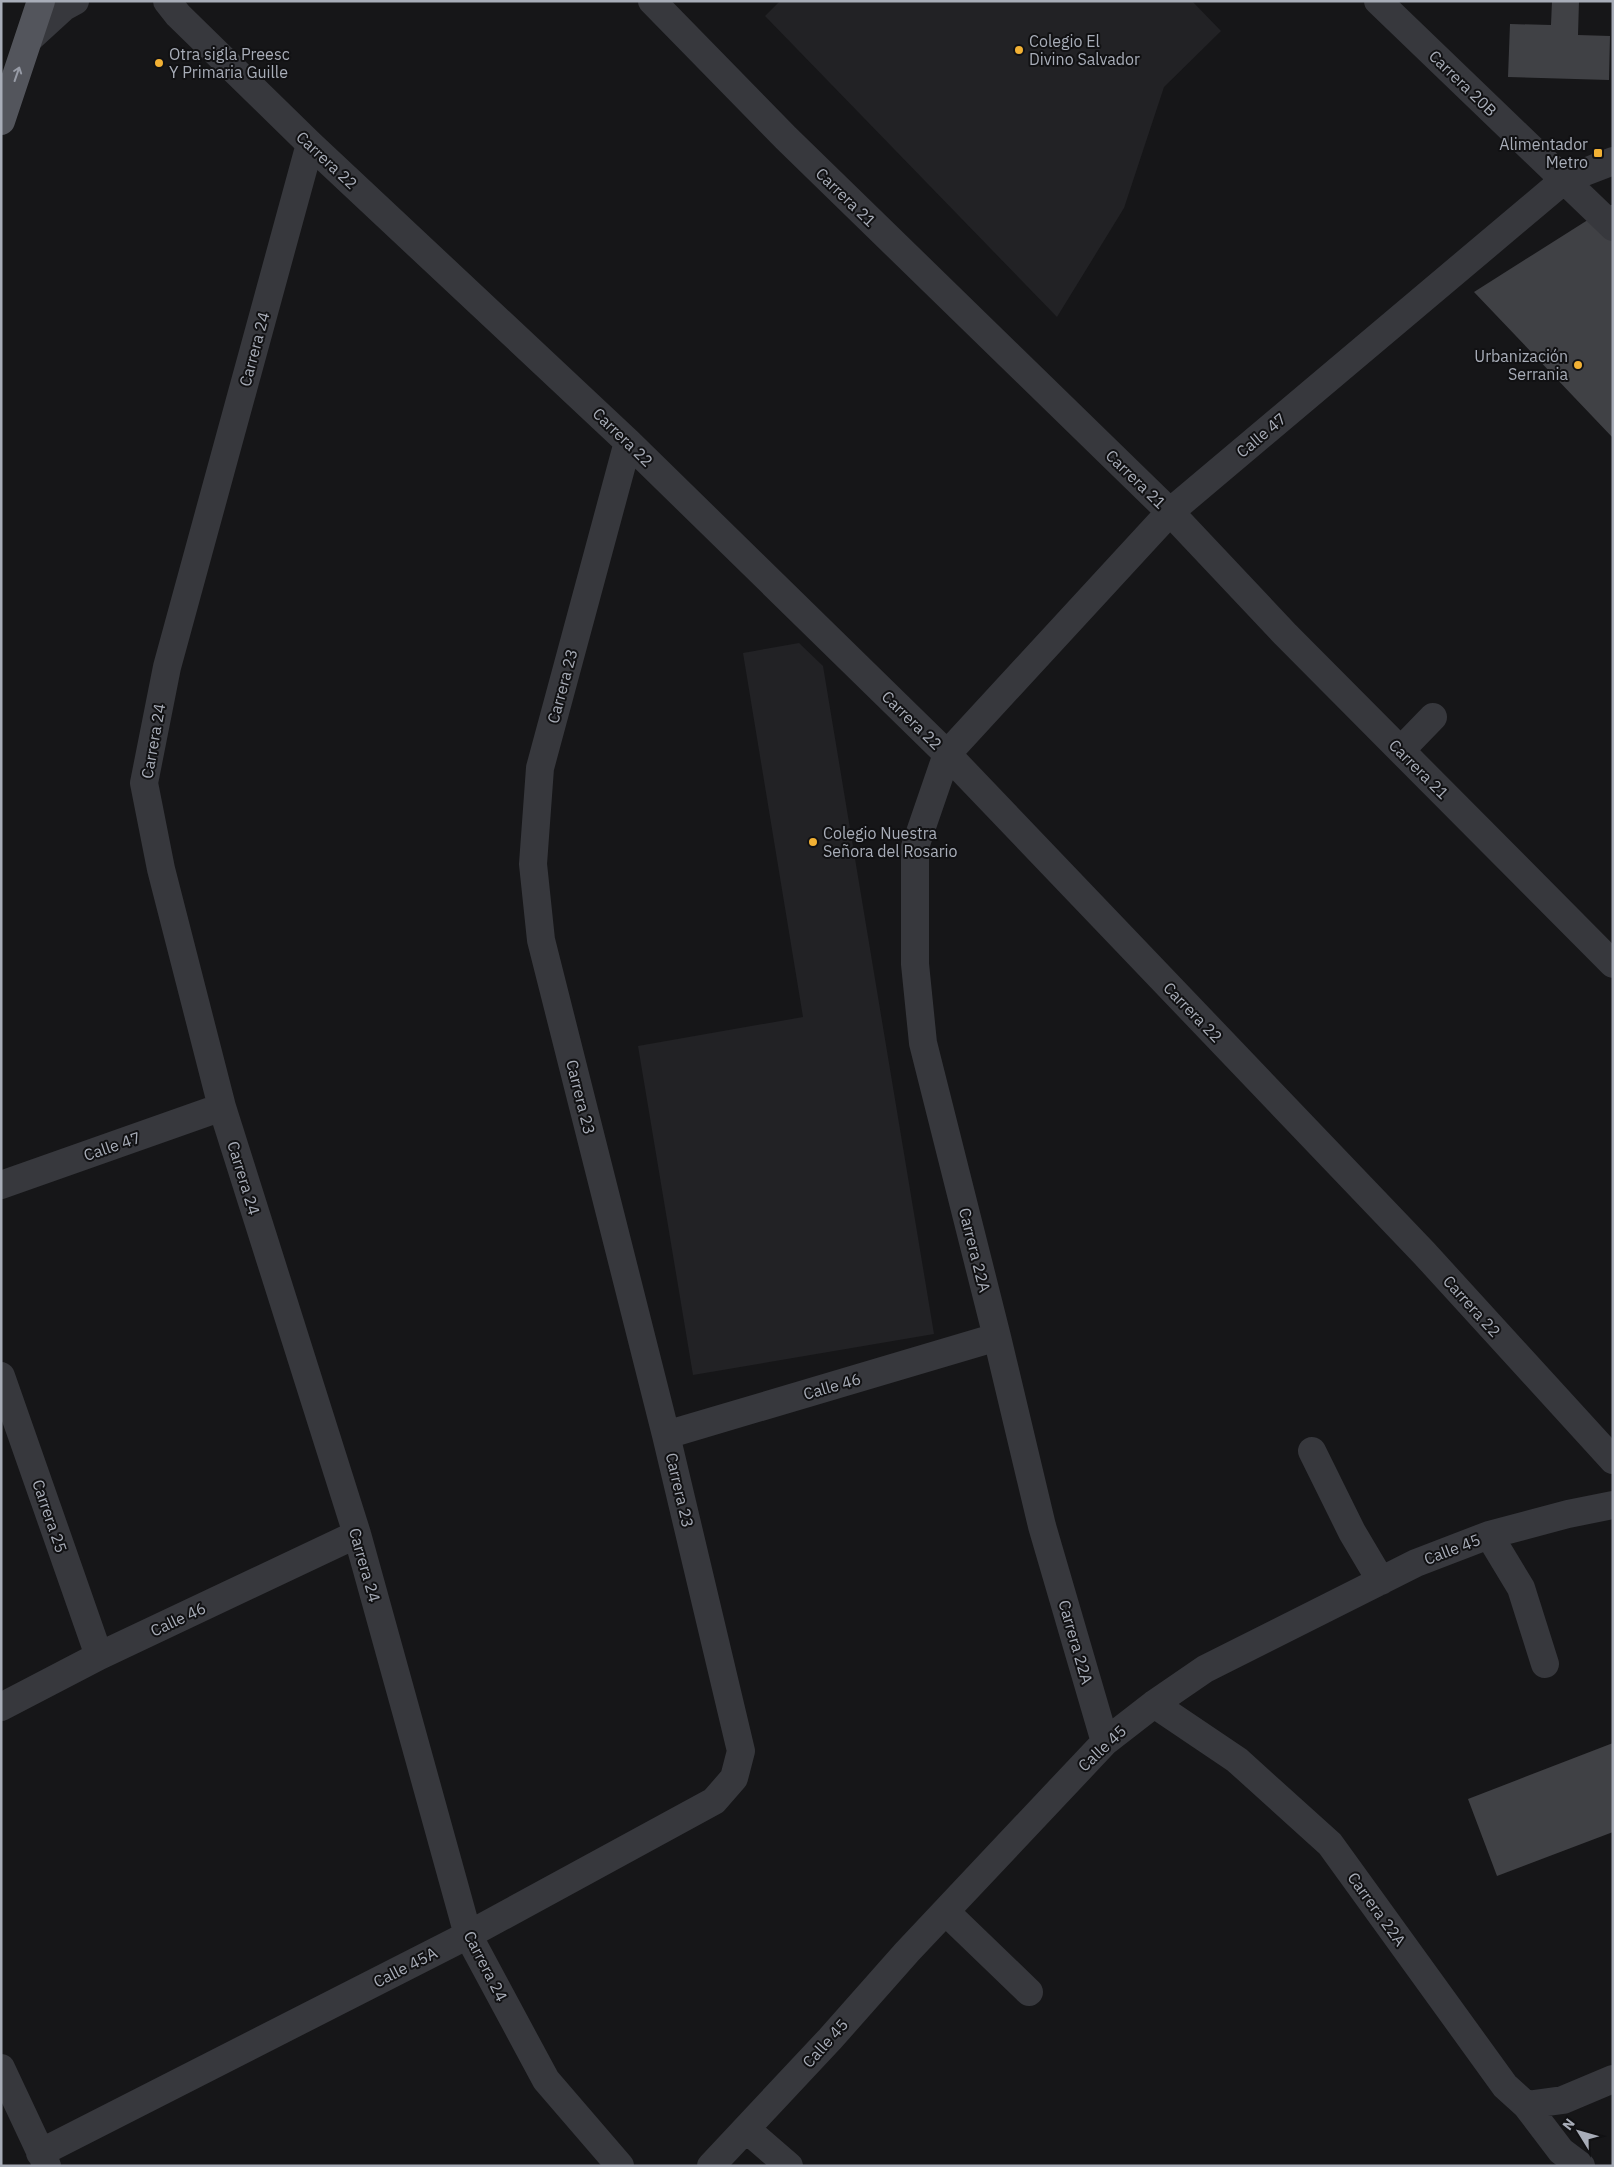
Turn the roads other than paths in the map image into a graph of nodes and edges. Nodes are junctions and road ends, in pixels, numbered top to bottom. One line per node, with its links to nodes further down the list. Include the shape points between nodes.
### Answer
1 (41, 1): 7 (main road)
2 (75, 1): 7 (street)
3 (148, 1): 6 (street, Carrera 22)
4 (652, 1): 14 (street, Carrera 21, via 786,138)
5 (1378, 1): 11 (street, Carrera 20B)
6 (172, 8): 9 (street, Carrera 22)
7 (29, 39): 8 (main road, one-way to 7)
8 (1, 121)
9 (310, 144): 13 (street, Carrera 22); 19 (street, Carrera 24, via 167,667 144,783 161,869)
10 (1613, 161): 11 (street, Calle 47)
11 (1564, 180): 12 (street, Carrera 20B); 14 (street, Calle 47)
12 (1605, 220)
13 (628, 442): 17 (street, Carrera 22); 23 (street, Carrera 23, via 540,768 533,864 541,940)
14 (1170, 512): 16 (street, Carrera 21); 17 (street, Calle 47)
15 (1434, 717): 16 (street)
16 (1401, 750): 18 (street, Carrera 21)
17 (946, 754): 21 (street, Carrera 22A, via 915,847 915,964 923,1042); 25 (street, Carrera 22, via 1424,1253)
18 (1613, 964)
19 (222, 1107): 20 (street, Calle 47); 27 (street, Carrera 24)
20 (1, 1185)
21 (997, 1337): 23 (street, Calle 46); 34 (street, Carrera 22A, via 1042,1526)
22 (1, 1376): 30 (street, Carrera 25)
23 (666, 1435): 35 (street, Carrera 23)
24 (1312, 1451): 29 (street, via 1352,1532)
25 (1613, 1460)
26 (1613, 1505): 28 (street, Calle 45)
27 (356, 1534): 30 (street, Calle 46); 37 (street, Carrera 24)
28 (1489, 1535): 29 (street, Calle 45, via 1416,1563); 31 (street, via 1520,1588)
29 (1381, 1581): 32 (street, Calle 45, via 1205,1669)
30 (100, 1656): 33 (street, Calle 46)
31 (1545, 1664)
32 (1154, 1704): 34 (street, Calle 45); 41 (street, Carrera 22A, via 1237,1760 1330,1844 1505,2086)
33 (1, 1707)
34 (1105, 1742): 36 (street, Calle 45)
35 (742, 1751): 37 (street, Calle 45A, via 734,1778 714,1801)
36 (946, 1912): 38 (street); 42 (street, Calle 45)
37 (468, 1935): 43 (street, Calle 45A); 44 (street, Carrera 24, via 546,2080)
38 (1029, 1992)
39 (1, 2068): 43 (street)
40 (1613, 2079): 41 (street, via 1563,2100)
41 (1526, 2105): 47 (street, Carrera 22A, via 1561,2151)
42 (746, 2129): 45 (street, Calle 45); 46 (street)
43 (44, 2159)
44 (620, 2166)
45 (712, 2166)
46 (789, 2166)
47 (1580, 2166)

